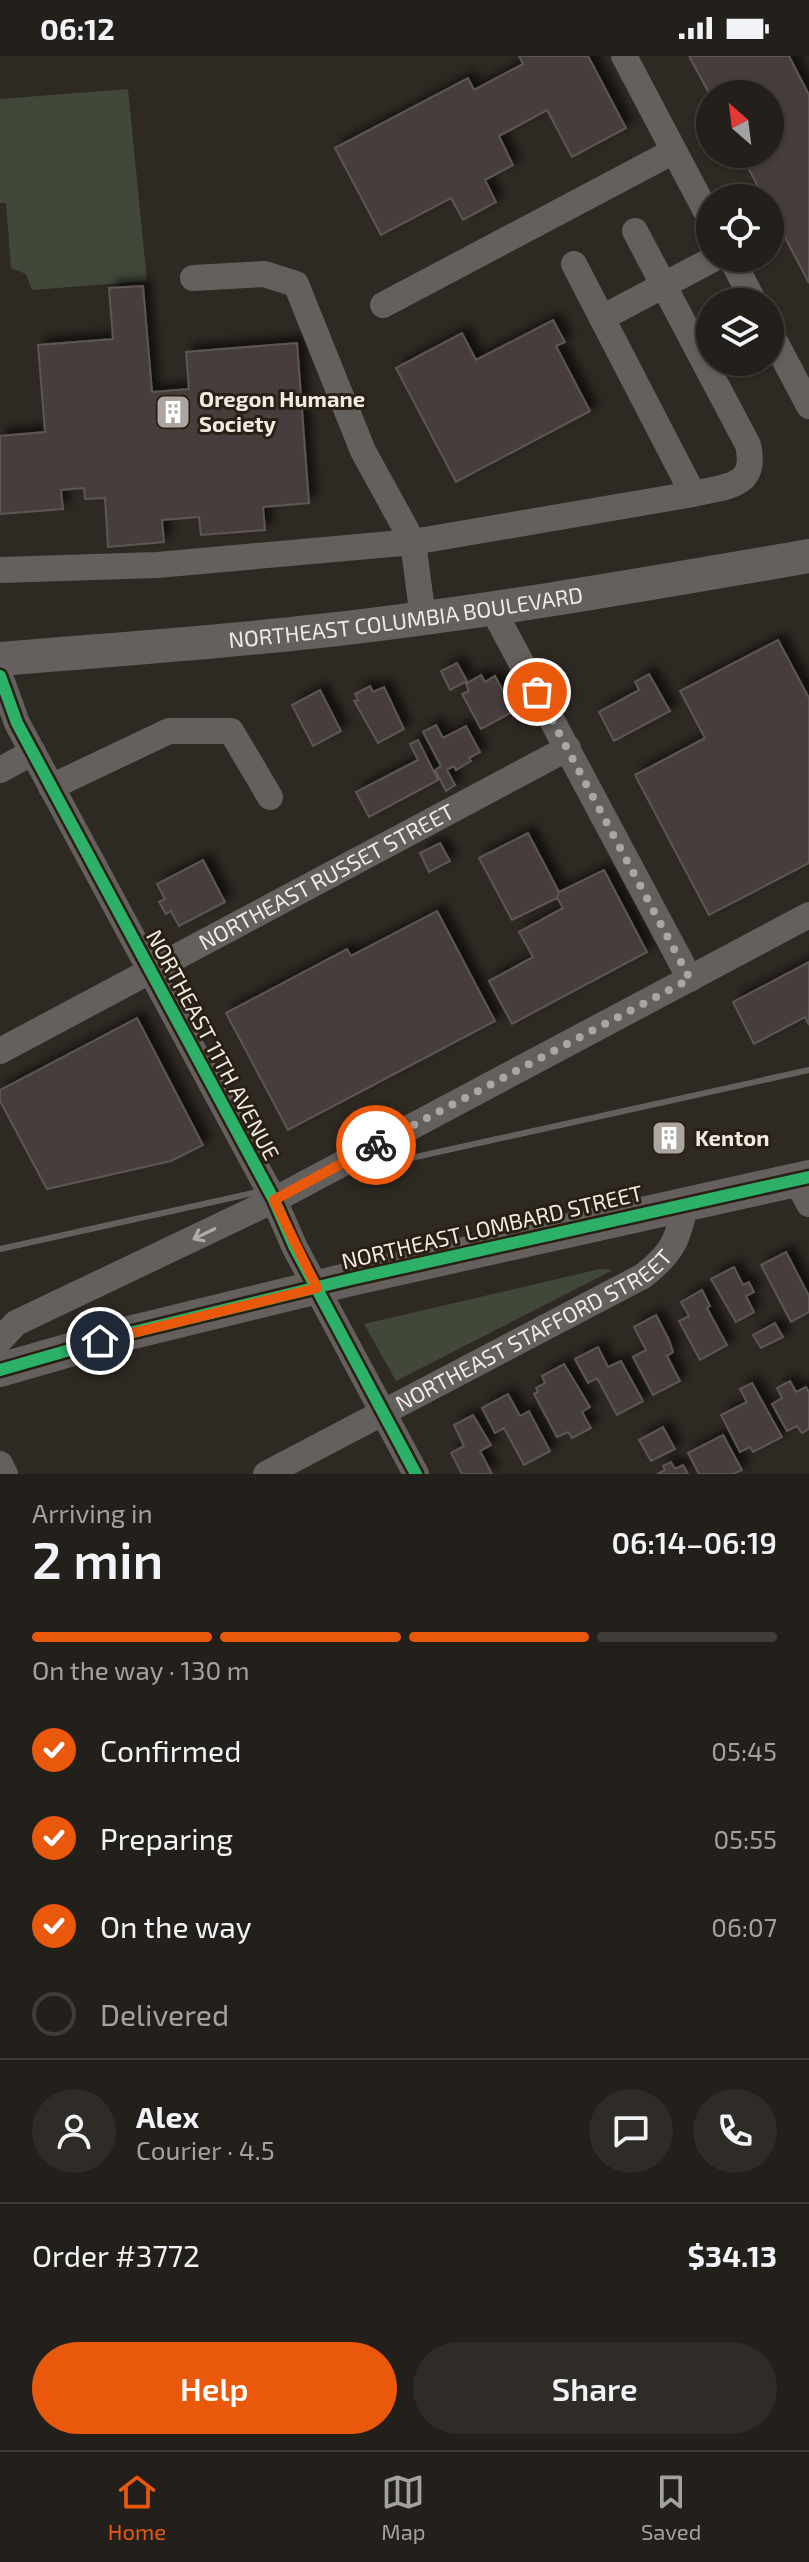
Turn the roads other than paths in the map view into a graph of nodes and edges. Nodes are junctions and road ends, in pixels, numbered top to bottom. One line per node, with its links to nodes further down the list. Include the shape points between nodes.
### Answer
1 (624, 56): 2 (street)
2 (674, 151): 3 (street); 9 (street)
3 (696, 193)
4 (635, 231): 8 (street)
5 (574, 264): 10 (street)
6 (696, 268): 8 (street)
7 (193, 278): 14 (street, via 264,274 296,284 363,451)
8 (663, 286): 10 (street); 13 (street, via 748,445 752,462 746,477)
9 (383, 305)
10 (602, 318): 13 (street)
11 (784, 355): 12 (street)
12 (805, 390)
13 (693, 494): 14 (street)
14 (413, 542): 16 (street, via 157,565); 18 (street)
15 (809, 556): 17 (main road, NORTHEAST COLUMBIA BOULEVARD)
16 (0, 570)
17 (492, 608): 18 (main road, NORTHEAST COLUMBIA BOULEVARD); 21 (street)
18 (423, 618): 19 (main road, NORTHEAST COLUMBIA BOULEVARD)
19 (0, 659)
20 (0, 676): 22 (street, NORTHEAST 11TH AVENUE)
21 (568, 748): 27 (street, NORTHEAST RUSSET STREET); 28 (street)
22 (33, 752): 23 (street); 24 (street, NORTHEAST 11TH AVENUE)
23 (0, 770)
24 (51, 787): 25 (street, via 169,731 231,731); 27 (street, NORTHEAST 11TH AVENUE)
25 (270, 797)
26 (809, 915): 28 (street)
27 (150, 971): 29 (street, NORTHEAST RUSSET STREET); 31 (street, NORTHEAST 11TH AVENUE)
28 (690, 979): 31 (street)
29 (0, 1051)
30 (805, 1187): 32 (main road, NORTHEAST LOMBARD STREET)
31 (274, 1200): 33 (street, NORTHEAST 11TH AVENUE); 34 (street, one-way to 34, via 16,1323)
32 (686, 1203): 33 (main road, NORTHEAST LOMBARD STREET); 36 (street, NORTHEAST STAFFORD STREET, via 672,1250 643,1276)
33 (317, 1288): 35 (main road, NORTHEAST LOMBARD STREET); 36 (street, NORTHEAST 11TH AVENUE)
34 (0, 1340)
35 (0, 1370)
36 (383, 1411): 39 (street, NORTHEAST STAFFORD STREET); 40 (street, NORTHEAST 11TH AVENUE)
37 (0, 1464): 38 (street)
38 (5, 1474)
39 (266, 1474)
40 (416, 1474)

